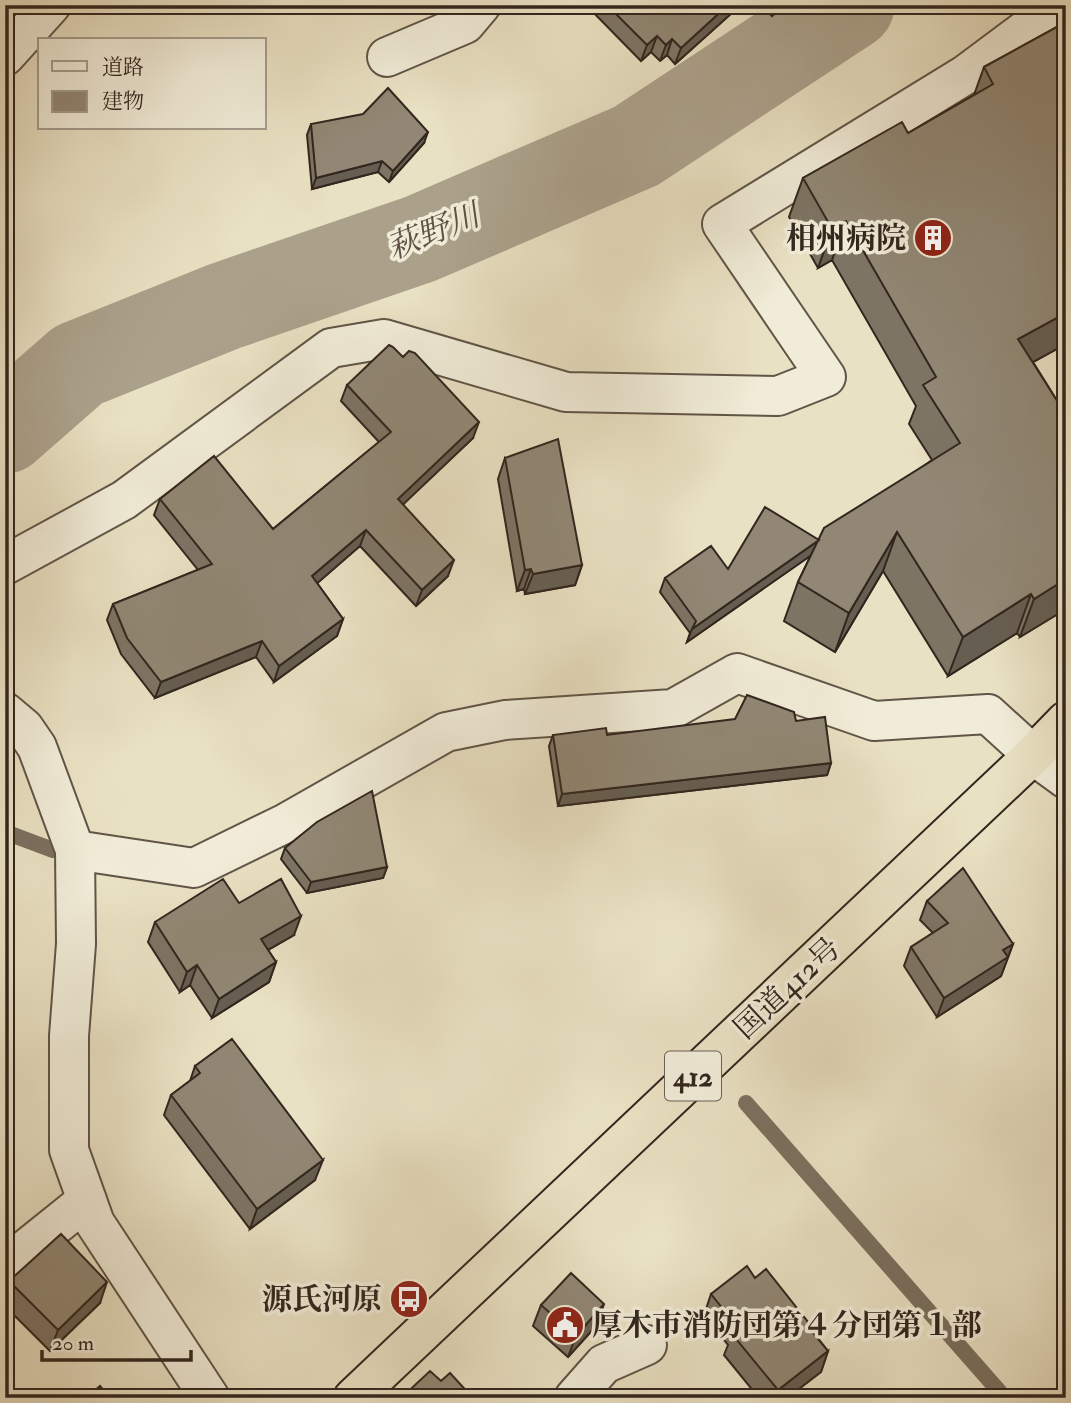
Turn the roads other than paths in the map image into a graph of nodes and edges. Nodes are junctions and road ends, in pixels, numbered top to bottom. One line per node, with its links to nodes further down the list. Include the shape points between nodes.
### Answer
1 (481, 5): 6 (street, via 465,24)
2 (1059, 5): 4 (street)
3 (45, 7): 5 (street)
4 (1020, 19): 7 (street, via 965,75 722,224 826,377 778,396 566,392 384,339 331,348 124,500)
5 (5, 56)
6 (387, 57)
7 (5, 565)
8 (5, 712): 12 (street, via 37,747)
9 (1066, 721): 10 (highway, 国道412号 / 412)
10 (1033, 755): 11 (street); 12 (street, via 988,714 874,722 737,673 673,709 505,720 446,732 286,823 194,868); 17 (highway, 国道412号 / 412)
11 (1066, 779)
12 (75, 850): 13 (street, via 69,1150)
13 (87, 1200): 14 (street); 16 (street, via 95,1223)
14 (5, 1266)
15 (647, 1345): 18 (street, via 604,1364)
16 (210, 1398)
17 (353, 1398)
18 (574, 1398)

